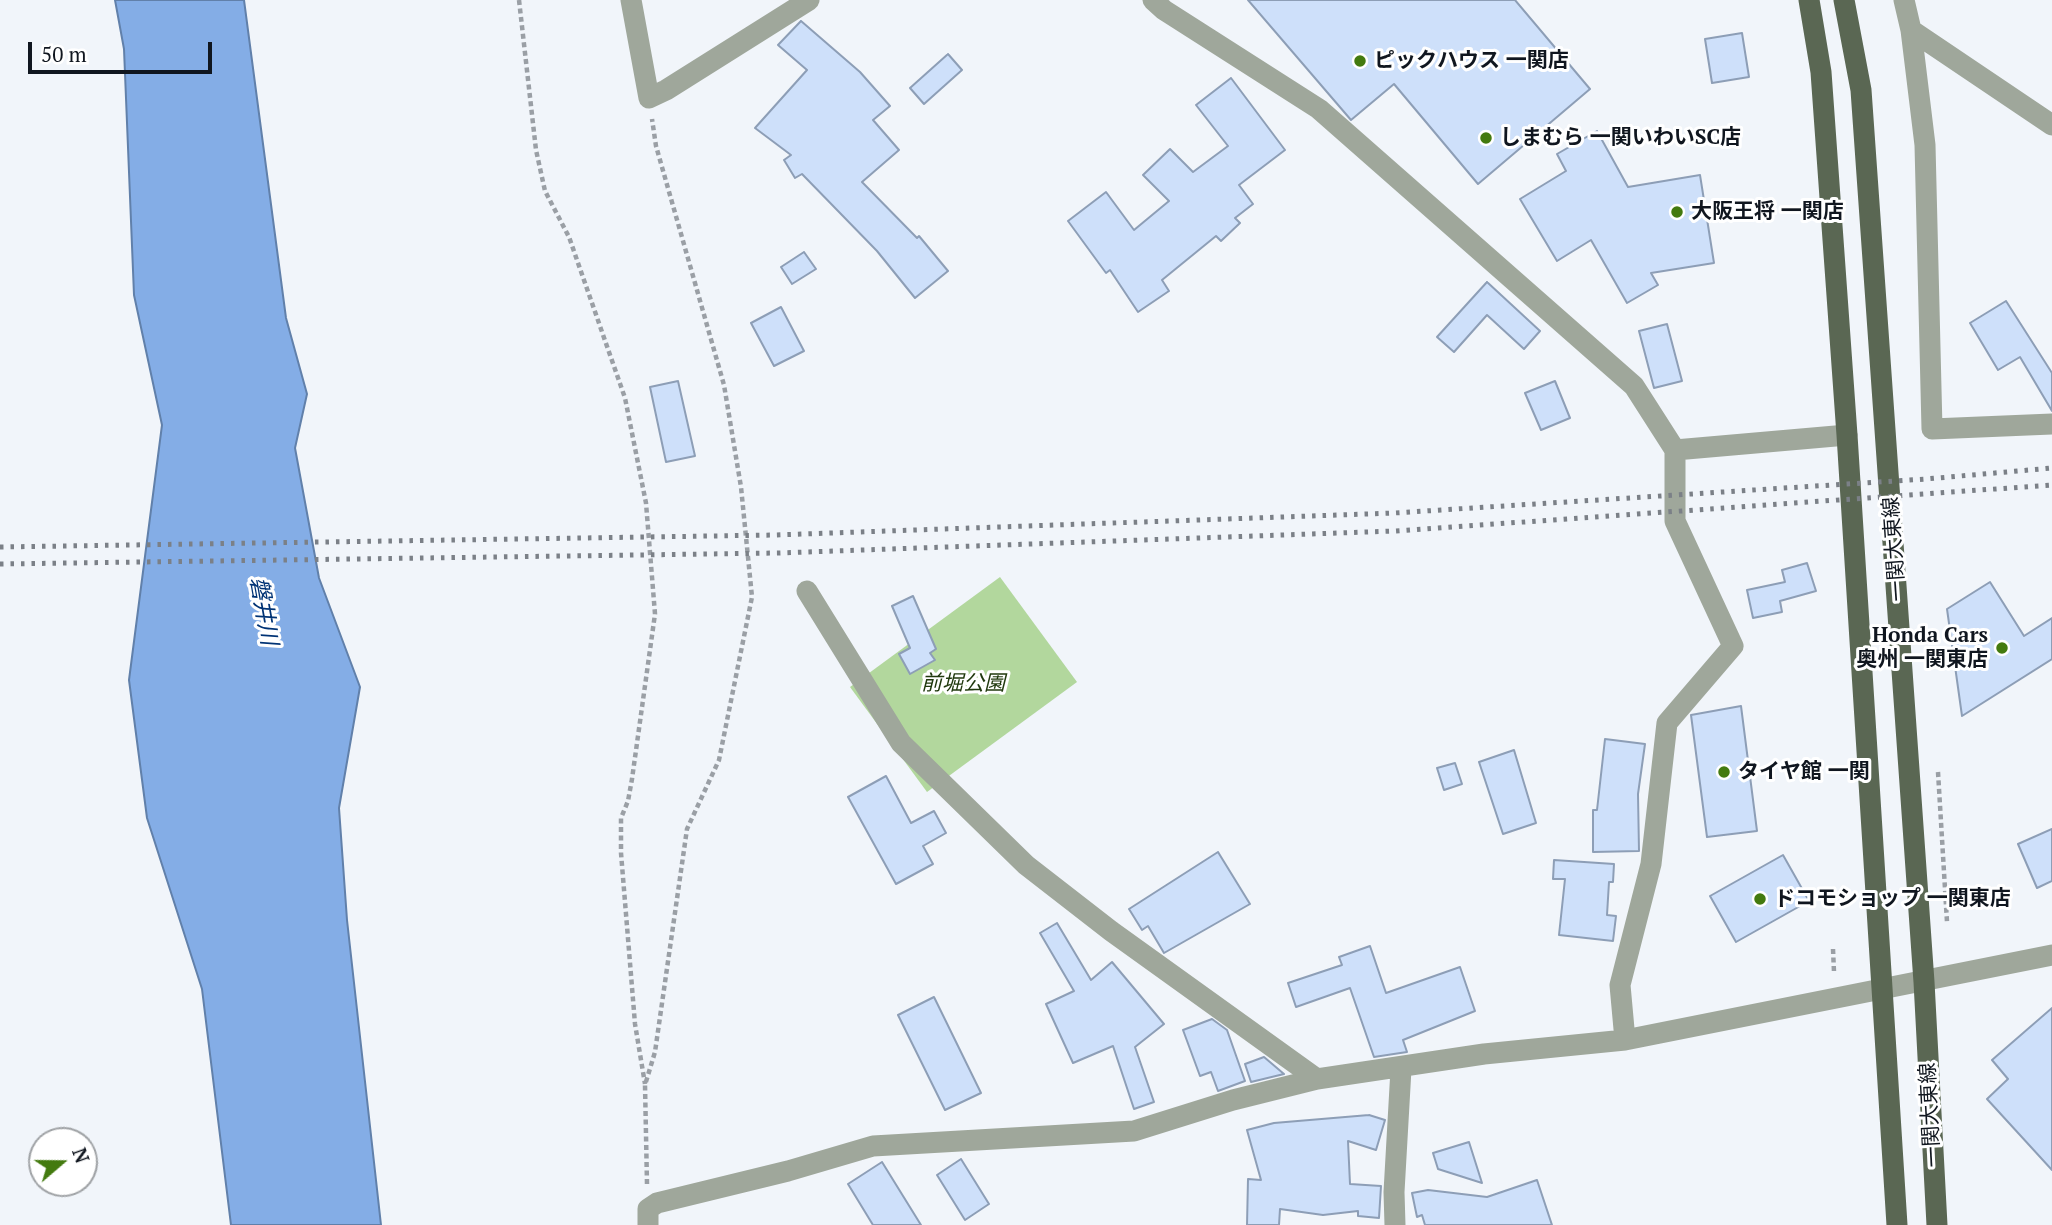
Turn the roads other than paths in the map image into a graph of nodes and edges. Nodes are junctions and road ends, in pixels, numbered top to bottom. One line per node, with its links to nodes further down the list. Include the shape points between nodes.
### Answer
1 (631, 0): 2 (street, via 649,98)
2 (809, 0)
3 (1153, 0): 11 (street, via 1319,109 1634,386)
4 (1809, 0): 10 (main road, 一関大東線, via 1821,72)
5 (1844, 0): 14 (main road, 一関大東線, via 1861,90)
6 (1904, 0): 7 (street)
7 (1911, 30): 8 (street); 9 (street, via 1925,145 1932,429)
8 (2052, 125)
9 (2052, 424)
10 (1847, 435): 11 (street); 15 (main road, 一関大東線)
11 (1675, 450): 16 (street, via 1675,521 1733,646 1667,723 1651,864 1620,985)
12 (807, 592): 18 (street, via 901,743 1026,865)
13 (2052, 956): 14 (street)
14 (1924, 982): 15 (street); 22 (main road, 一関大東線)
15 (1884, 991): 16 (street); 21 (main road, 一関大東線)
16 (1625, 1040): 17 (street, via 1484,1054)
17 (1401, 1069): 18 (street); 20 (street)
18 (1317, 1079): 19 (street, via 1134,1131 873,1146 657,1203)
19 (648, 1217)
20 (1395, 1225)
21 (1897, 1225)
22 (1937, 1225)

